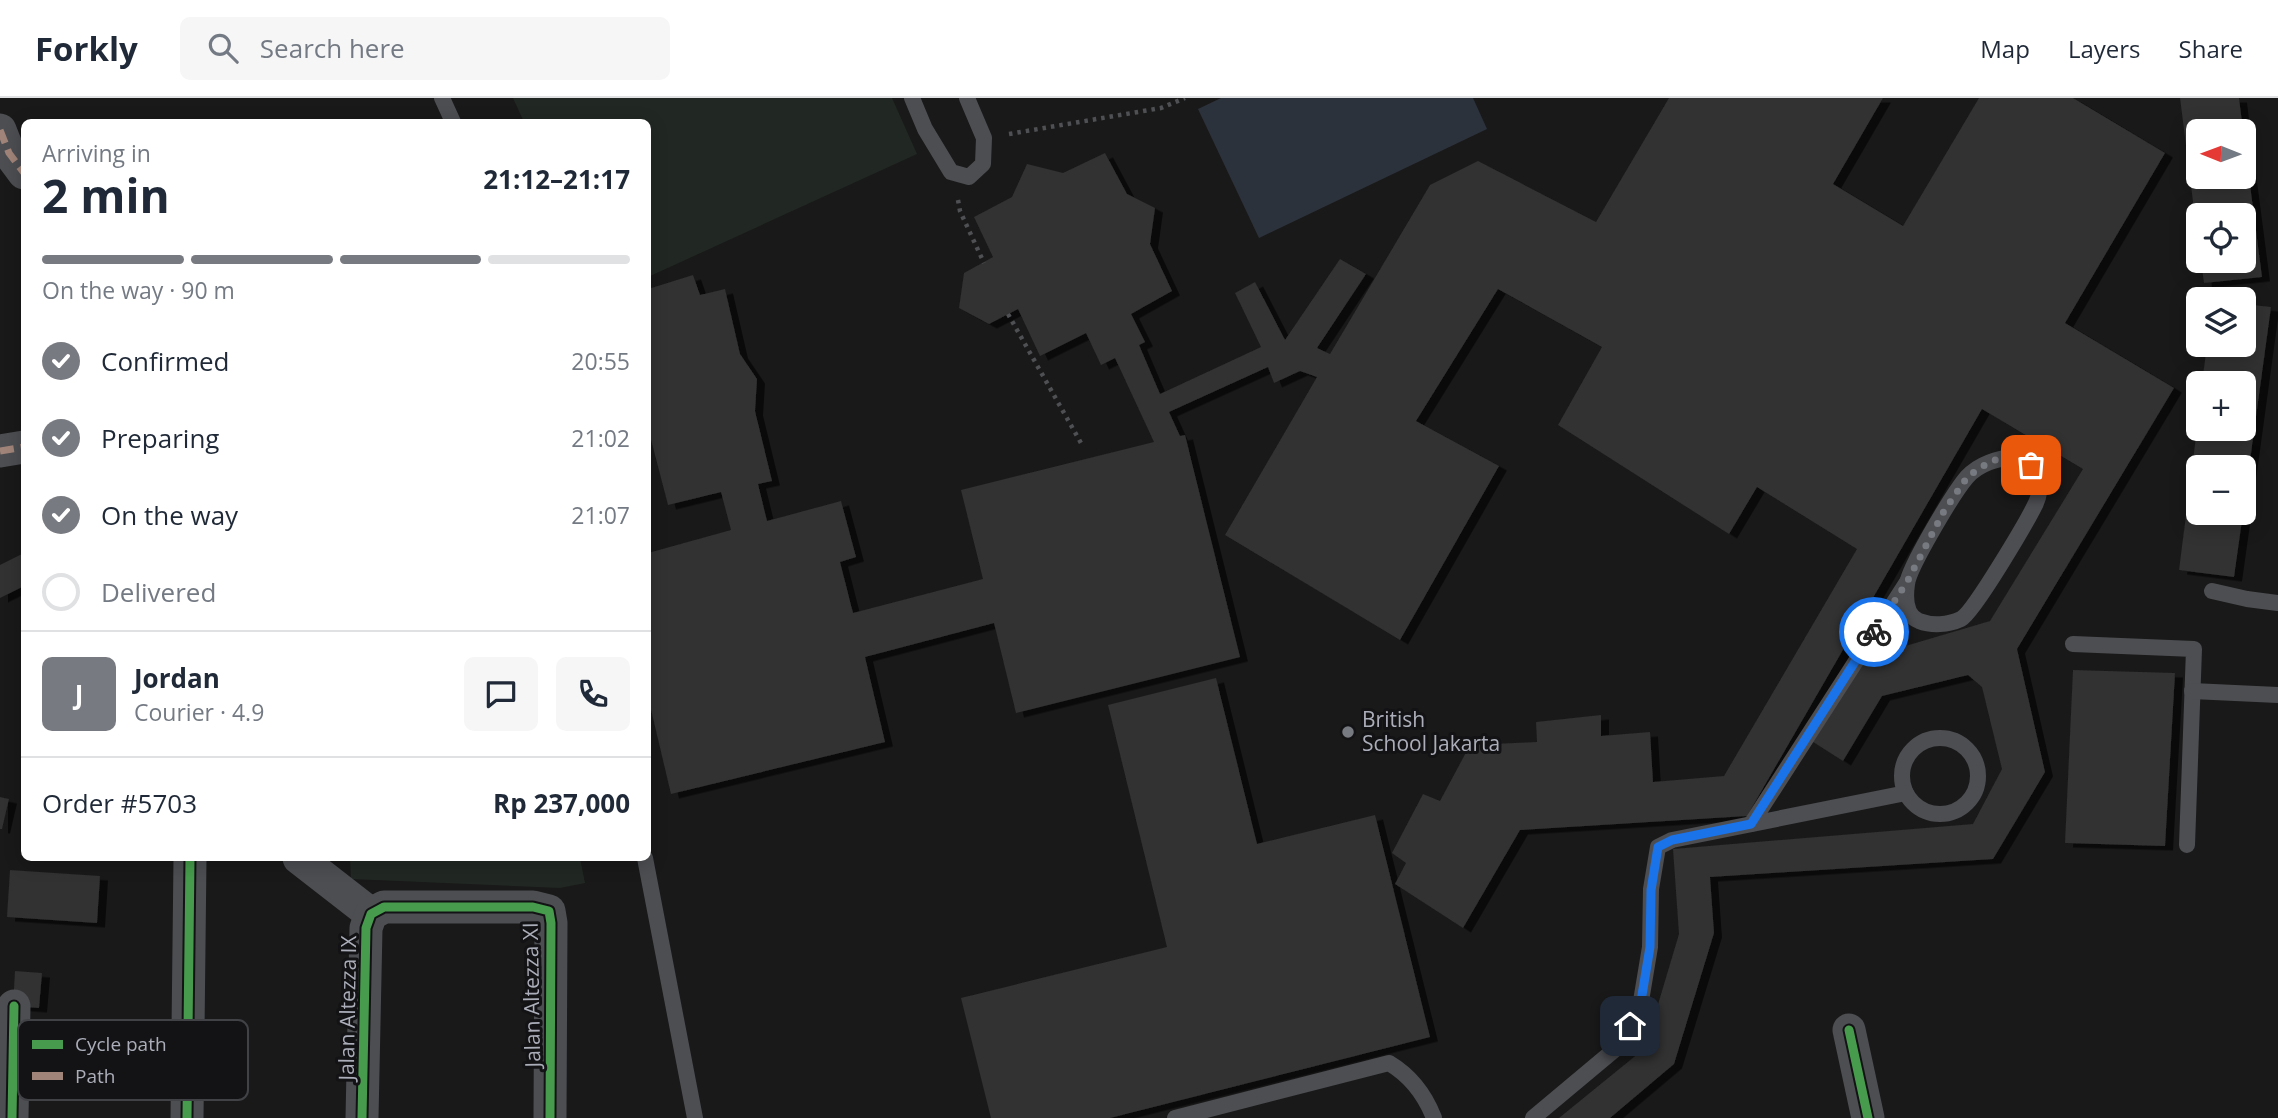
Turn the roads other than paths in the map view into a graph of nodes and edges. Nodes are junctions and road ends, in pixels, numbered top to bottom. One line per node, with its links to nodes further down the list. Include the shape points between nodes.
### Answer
1 (442, 98): 4 (lane)
2 (912, 98): 3 (lane, via 951,172 969,177 983,164 984,138)
3 (967, 98)
4 (452, 119)
5 (0, 130): 6 (street)
6 (21, 169)
7 (21, 448): 8 (street)
8 (0, 451)
9 (1907, 582): 9 (lane, via 1906,607 1916,620 1930,625 1963,618 1990,582 2037,501 2040,484 2031,465 2015,456 1991,461 1968,476); 16 (lane)
10 (2212, 591): 11 (lane)
11 (2278, 603)
12 (2073, 644): 13 (lane, via 2194,649)
13 (2192, 691): 14 (lane); 17 (lane)
14 (2278, 695)
15 (1906, 793): 15 (lane, via 1924,811 1950,814 1971,799 1977,765 1964,746 1951,740 1922,742 1904,765); 16 (lane)
16 (1751, 824): 35 (lane, via 1658,847 1640,1007 1619,1045)
17 (2187, 845)
18 (190, 861): 23 (street)
19 (304, 861): 21 (street, Jalan Altezza IX)
20 (646, 861): 32 (lane)
21 (377, 910): 30 (street, Jalan Altezza IX, via 366,928); 31 (street, Jalan Altezza XI, via 533,907 549,911)
22 (14, 1006): 25 (street)
23 (187, 1020)
24 (1849, 1030): 36 (street)
25 (13, 1051): 26 (street); 28 (street)
26 (18, 1051)
27 (187, 1100): 29 (street)
28 (12, 1118)
29 (187, 1118)
30 (362, 1118)
31 (550, 1118)
32 (695, 1118)
33 (1175, 1118): 34 (lane, via 1389,1063 1406,1073)
34 (1434, 1118)
35 (1533, 1118)
36 (1868, 1118)

